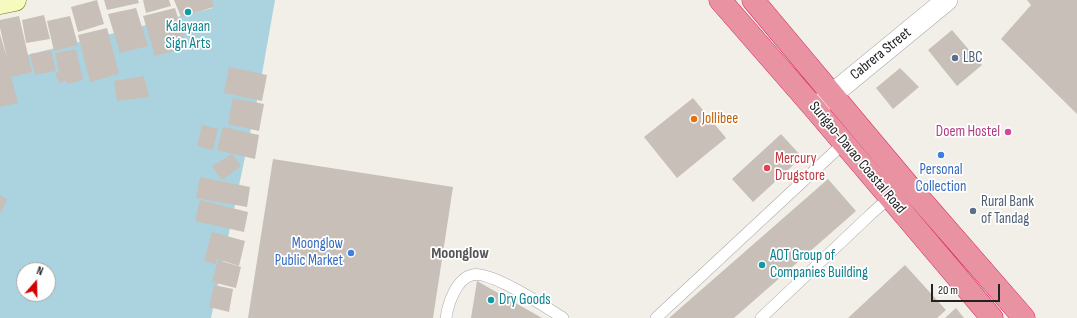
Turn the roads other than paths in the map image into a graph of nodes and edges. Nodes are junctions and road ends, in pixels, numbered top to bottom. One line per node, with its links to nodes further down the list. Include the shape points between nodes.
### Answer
1 (15, 0): 5 (main road)
2 (720, 0): 7 (highway, Surigao-Davao Coastal Road)
3 (753, 0): 6 (highway, Surigao-Davao Coastal Road)
4 (947, 0): 6 (street, Cabrera Street)
5 (0, 4)
6 (832, 94): 7 (street, Cabrera Street); 15 (highway, Surigao-Davao Coastal Road)
7 (815, 109): 8 (highway, Surigao-Davao Coastal Road)
8 (844, 143): 9 (highway, Surigao-Davao Coastal Road); 12 (lane)
9 (890, 197): 13 (lane); 14 (highway, Surigao-Davao Coastal Road)
10 (446, 318): 11 (lane, via 454,292 463,280 472,275 485,275)
11 (563, 318)
12 (656, 318)
13 (761, 318)
14 (992, 318)
15 (1024, 318)

